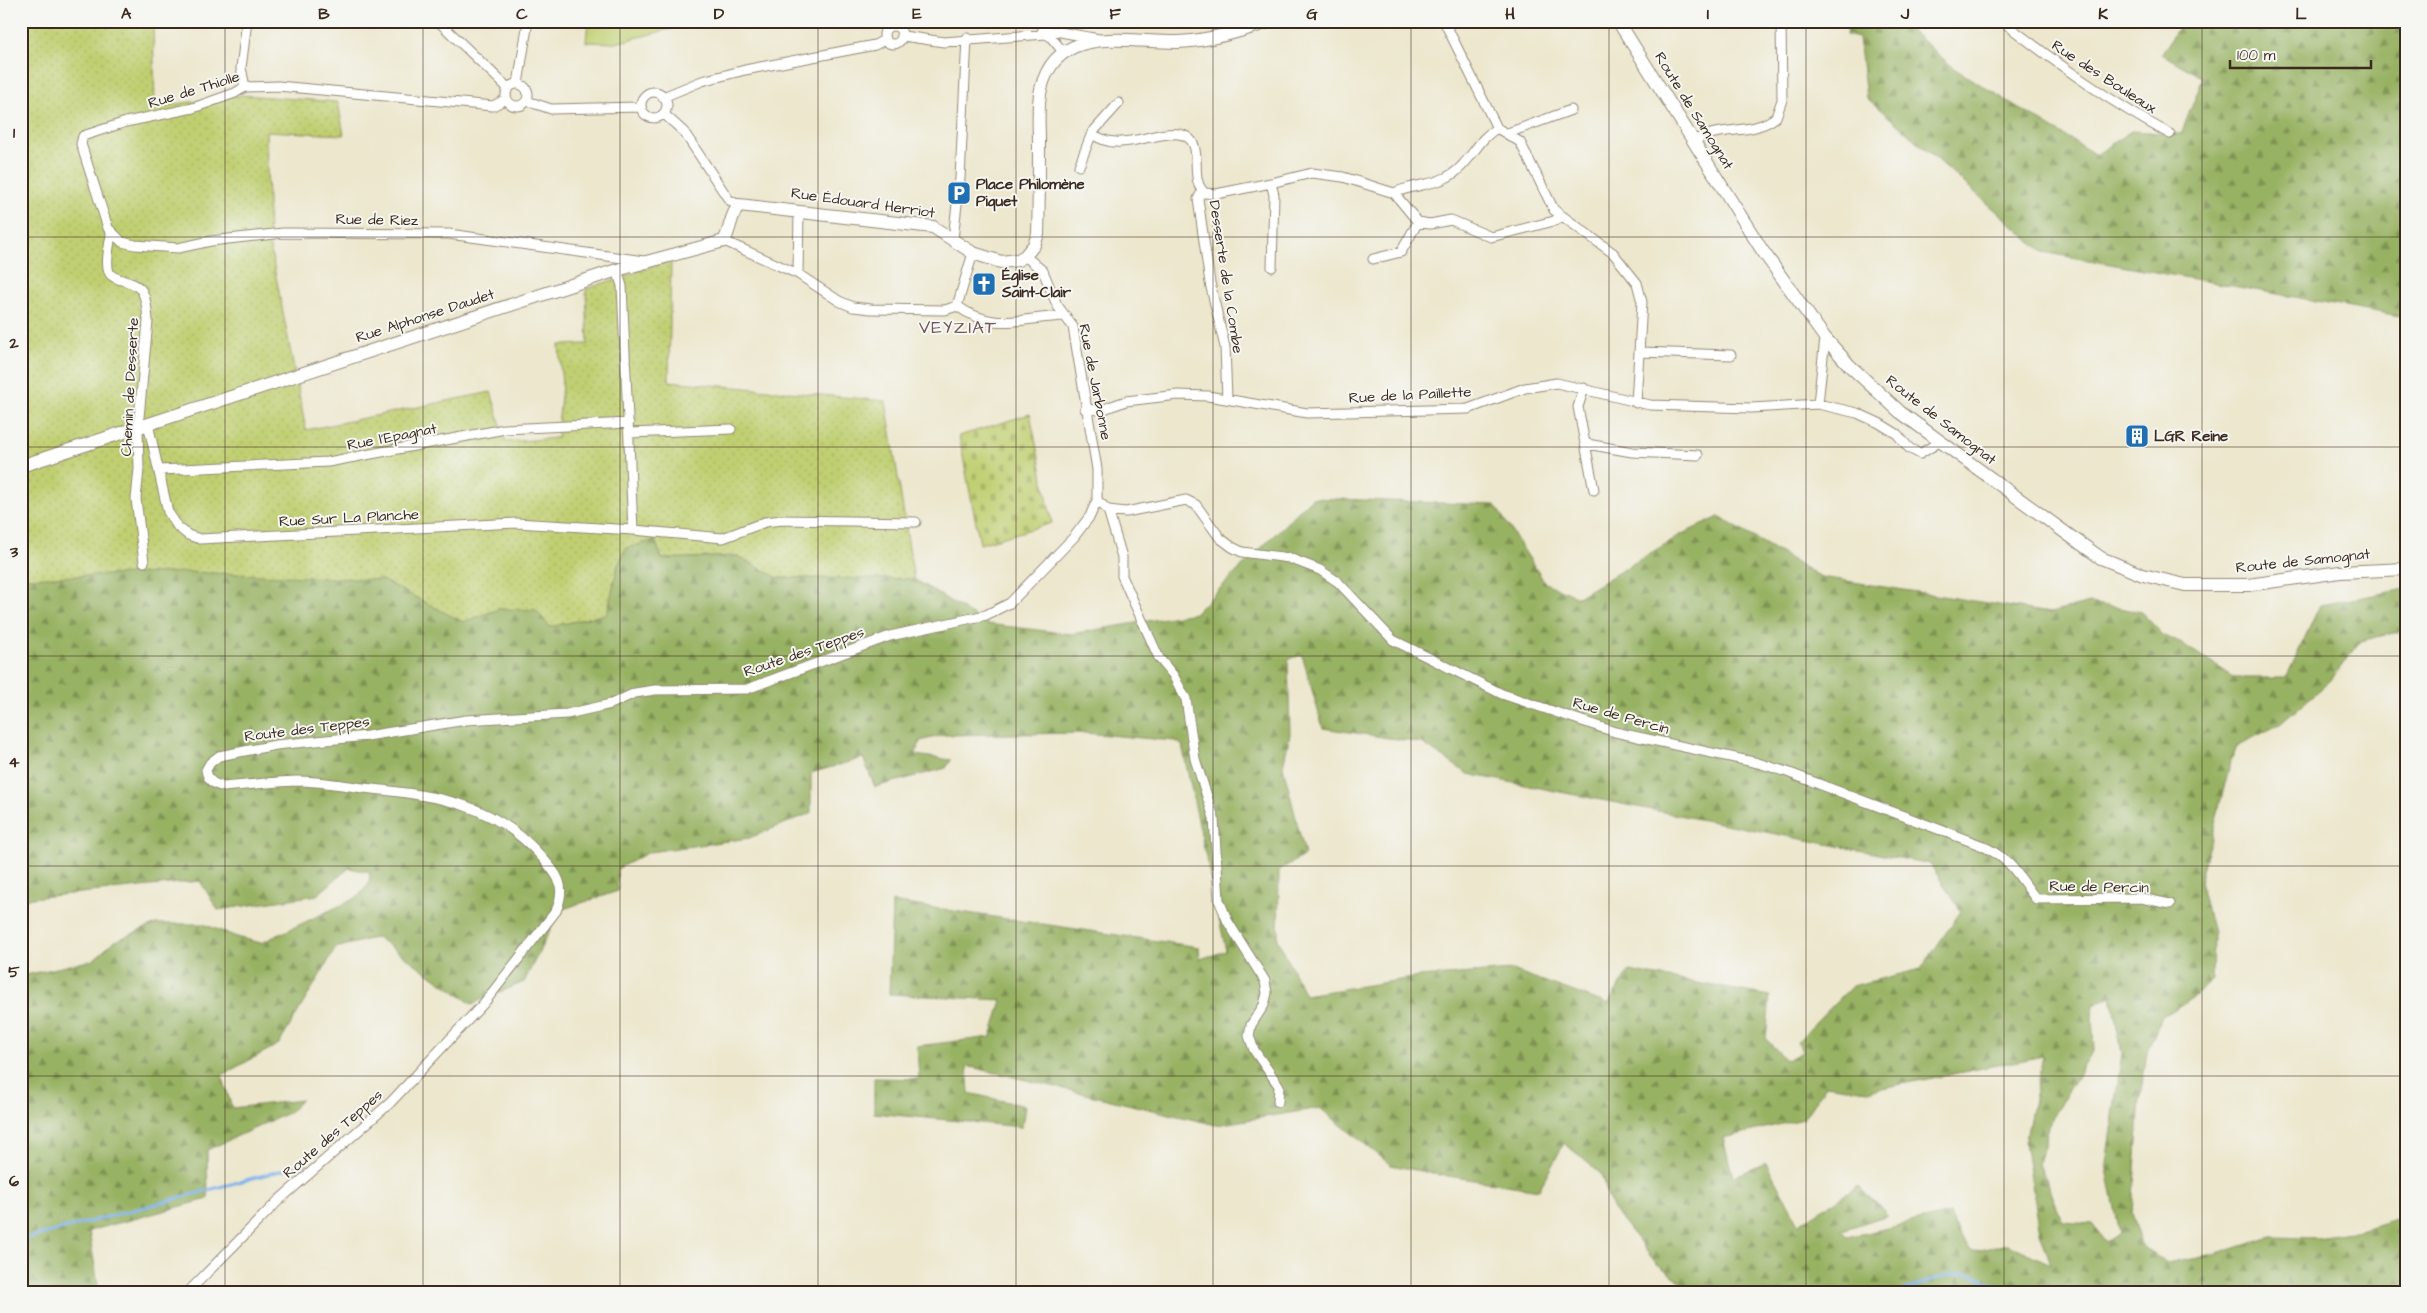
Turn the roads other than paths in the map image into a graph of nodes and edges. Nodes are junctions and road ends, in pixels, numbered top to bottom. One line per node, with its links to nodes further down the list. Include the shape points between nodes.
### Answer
1 (247, 21): 17 (street, via 241,68)
2 (438, 21): 18 (street)
3 (528, 21): 16 (street)
4 (1271, 21): 14 (street, via 1194,40)
5 (1444, 21): 26 (street)
6 (1618, 21): 30 (street, Route de Samognat)
7 (1780, 21): 30 (street, via 1782,100 1776,117 1756,128 1714,132)
8 (2002, 21): 29 (street, Rue des Bouleaux, via 2124,109)
9 (891, 24): 11 (street, via 902,31); 13 (street, via 885,30)
10 (1030, 34): 12 (street); 14 (street, via 1055,31); 15 (street, via 1050,36)
11 (903, 36): 12 (street, via 934,42); 13 (street, via 894,44)
12 (967, 38): 40 (street, via 960,178)
13 (886, 39): 19 (street, via 875,46 710,79)
14 (1105, 40): 15 (street, via 1081,44)
15 (1064, 53): 43 (street, via 1048,71 1041,91 1038,234)
16 (518, 84): 18 (street); 21 (street, via 527,90)
17 (245, 87): 20 (street, Rue de Thiolle, via 278,86 493,106); 39 (street, Rue de Thiolle, via 193,108 126,122 82,136 81,144)
18 (508, 88): 20 (street)
19 (663, 97): 23 (street, via 656,93 648,94); 25 (street, via 667,104)
20 (506, 99): 21 (street, via 510,105 518,107)
21 (527, 101): 23 (street, via 551,109)
22 (1119, 103): 27 (street)
23 (641, 107): 25 (street, via 652,118)
24 (1570, 110): 28 (street)
25 (664, 114): 35 (street, via 684,132 729,200)
26 (1497, 128): 28 (street); 34 (street, via 1488,133 1454,173 1442,180)
27 (1092, 133): 31 (street); 33 (street, Desserte de la Combe, via 1102,140 1127,142 1179,134 1191,140 1196,149 1196,178)
28 (1508, 133): 37 (street, via 1520,142 1549,203)
29 (2170, 134)
30 (1694, 141): 51 (street, Route de Samognat, via 1780,277)
31 (1079, 166)
32 (1271, 183): 33 (street, via 1216,194); 34 (street, via 1312,172); 46 (street, via 1274,195)
33 (1202, 191): 55 (street, Desserte de la Combe, via 1198,199 1210,283 1224,347)
34 (1394, 192): 38 (street)
35 (739, 205): 36 (street, Rue Édouard Herriot); 41 (street, via 734,210 730,231)
36 (799, 211): 40 (street, Rue Édouard Herriot, via 933,227); 48 (street)
37 (1561, 217): 38 (street, via 1554,222 1491,237 1451,220 1430,224); 52 (street, via 1600,242 1628,269 1637,283 1642,302)
38 (1418, 222): 44 (street, via 1402,252)
39 (111, 233): 45 (street, Rue de Riez, via 122,242 164,249 283,233 449,234); 60 (street, Chemin de Desserte, via 110,274 141,289 147,306)
40 (953, 239): 42 (street, Rue Édouard Herriot)
41 (724, 241): 45 (street, Rue Alphonse Daudet); 48 (street)
42 (973, 253): 43 (street, Rue Édouard Herriot, via 1001,262); 49 (street)
43 (1025, 256): 50 (street, Rue de Jarbonne, via 1043,271 1056,304)
44 (1373, 259)
45 (646, 261): 47 (street, Rue Alphonse Daudet)
46 (1272, 267)
47 (617, 270): 59 (street, via 622,286); 60 (street, Rue Alphonse Daudet)
48 (798, 274): 49 (street, via 853,307 945,310)
49 (957, 306): 50 (street, via 990,322)
50 (1066, 316): 58 (street, Rue de Jarbonne, via 1073,327)
51 (1825, 338): 57 (street); 63 (street, Route de Samognat, via 1881,396)
52 (1640, 352): 53 (street); 56 (street)
53 (1731, 355)
54 (1584, 388): 55 (street, Rue de la Paillette, via 1557,383 1536,384 1468,409 1307,413); 56 (street, Rue de la Paillette); 64 (street, via 1578,407)
55 (1227, 399): 58 (street, Rue de la Paillette, via 1167,395 1126,401 1101,410)
56 (1636, 403): 57 (street, Rue de la Paillette, via 1751,408)
57 (1818, 404): 63 (street, Rue de la Paillette, via 1857,413 1879,423 1920,454)
58 (1085, 409): 69 (street, Rue de Jarbonne, via 1097,469)
59 (628, 423): 62 (street); 67 (street, Rue l'Epagnat, via 505,430 328,462)
60 (143, 426): 66 (street, Rue Alphonse Daudet); 67 (street, Rue Sur La Planche); 73 (street, Chemin de Desserte, via 136,499)
61 (731, 429): 62 (street)
62 (629, 433): 72 (street)
63 (1939, 442): 74 (street, Route de Samognat, via 2101,558 2143,575 2185,585 2248,585 2340,572)
64 (1587, 444): 65 (street, via 1632,452); 68 (street)
65 (1698, 455)
66 (21, 466)
67 (160, 470): 72 (street, Rue Sur La Planche, via 168,512 178,527 200,539 516,523)
68 (1594, 490)
69 (1097, 500): 70 (street); 77 (street, Route des Teppes, via 1090,516 1074,537 1010,604 986,615 890,636 747,689 655,690 567,714 466,720 367,736 276,745 219,756 210,763 206,770 208,778 224,787 298,781 431,795 470,806 511,827 555,872 562,888 556,911 484,1003 390,1103 278,1201)
70 (1108, 510): 75 (street, Rue de Percin, via 1126,512 1186,500 1196,505 1220,538 1232,547 1242,552 1289,558 1320,570 1338,582 1393,640 1502,694 1615,732 1787,772 1983,846 2011,864 2036,899 2141,898); 76 (street, via 1122,556 1122,576 1159,658 1186,699 1195,759 1214,818 1219,900 1228,922 1265,981 1264,1005 1251,1025 1249,1036 1254,1050 1279,1086)
71 (916, 522): 72 (street, Rue Sur La Planche, via 782,520 765,522 723,538)
72 (633, 530)
73 (144, 562)
74 (2406, 569)
75 (2170, 904)
76 (1278, 1102)
77 (188, 1292)

